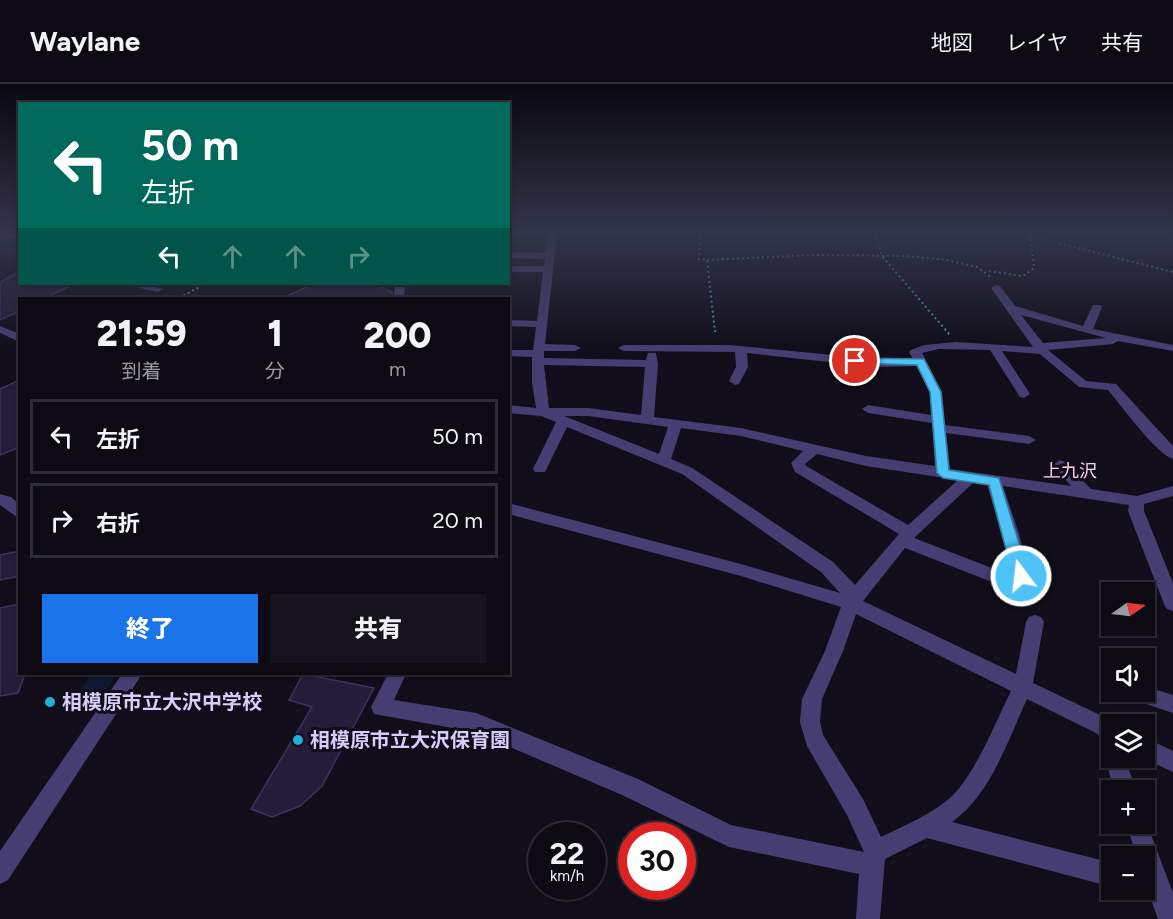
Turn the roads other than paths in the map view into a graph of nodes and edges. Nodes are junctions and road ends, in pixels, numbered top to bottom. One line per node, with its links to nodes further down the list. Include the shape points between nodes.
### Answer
1 (548, 272): 8 (street)
2 (134, 285): 4 (street)
3 (996, 288): 6 (street)
4 (158, 289)
5 (1096, 307): 10 (street)
6 (1010, 308): 10 (street); 20 (street)
7 (510, 323): 8 (street)
8 (541, 324): 23 (street)
9 (0, 329): 12 (street)
10 (1087, 331): 13 (street)
11 (715, 332): 16 (street)
12 (18, 338)
13 (1128, 340): 18 (street); 20 (street)
14 (575, 348): 23 (street)
15 (624, 348): 19 (street)
16 (718, 348): 19 (street); 21 (street)
17 (994, 348): 20 (street); 24 (street, via 920,348 915,352); 27 (street, via 1011,381)
18 (1173, 348)
19 (653, 349): 25 (street)
20 (1041, 349): 37 (street, via 1083,384 1112,387)
21 (741, 350): 24 (street, via 875,363); 26 (street, via 742,367)
22 (510, 353): 23 (street)
23 (538, 354): 25 (street); 30 (street)
24 (921, 362): 34 (street, via 936,392)
25 (652, 364): 31 (street)
26 (735, 381)
27 (1024, 394)
28 (510, 409): 30 (street)
29 (867, 409): 34 (street, via 891,409)
30 (543, 412): 31 (street, via 588,412); 32 (street)
31 (647, 419): 33 (street)
32 (563, 422): 38 (street); 40 (street)
33 (675, 423): 36 (street, via 741,432); 38 (street)
34 (940, 424): 35 (street); 41 (street)
35 (1029, 440)
36 (814, 449): 41 (street); 50 (street, via 798,463 800,469)
37 (1173, 454)
38 (664, 459): 51 (street, via 827,567 848,588)
39 (1060, 465): 45 (street)
40 (540, 469)
41 (943, 473): 42 (street)
42 (969, 478): 43 (street); 50 (street)
43 (994, 482): 45 (street); 50 (street, via 1019,580 1010,582)
44 (1173, 491): 47 (street)
45 (1088, 495): 47 (street)
46 (0, 499): 49 (street)
47 (1137, 501): 52 (street, via 1136,512)
48 (510, 509): 51 (street)
49 (18, 512)
50 (906, 536): 51 (street)
51 (851, 603): 56 (street); 63 (street, via 812,699 810,722 814,739 855,807)
52 (1173, 604)
53 (1035, 622): 56 (street)
54 (131, 675): 64 (street)
55 (396, 675): 63 (street, via 381,706 476,723 630,787 729,836)
56 (1023, 687): 59 (street); 62 (street, via 978,778 961,802)
57 (1155, 698): 58 (street)
58 (1173, 704)
59 (1101, 730)
60 (1155, 753): 61 (street)
61 (1173, 762)
62 (926, 827): 63 (street); 65 (street)
63 (874, 858): 67 (street)
64 (0, 872)
65 (1101, 872)
66 (1155, 891): 68 (street)
67 (868, 919)
68 (1170, 919)

